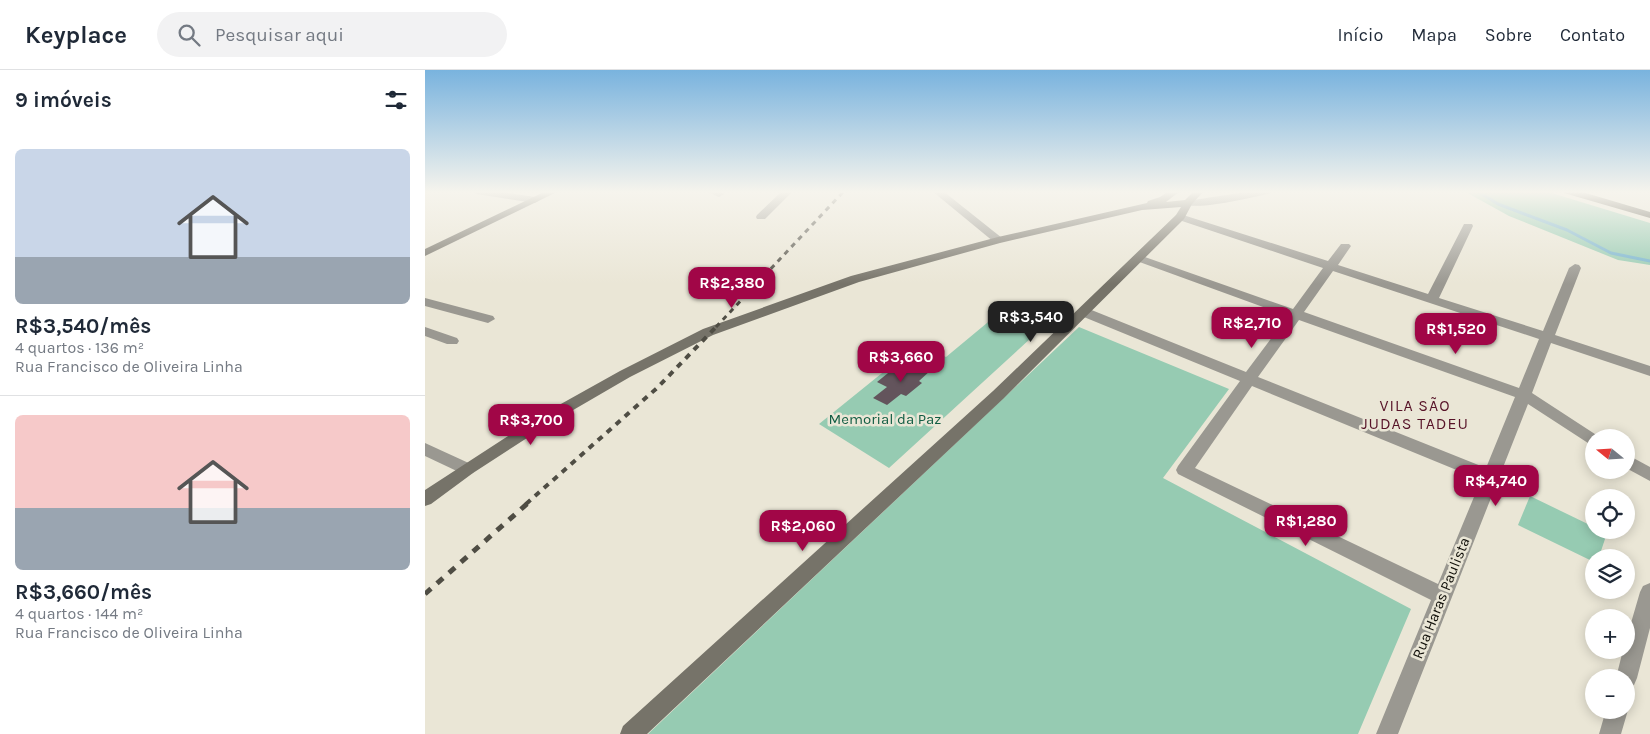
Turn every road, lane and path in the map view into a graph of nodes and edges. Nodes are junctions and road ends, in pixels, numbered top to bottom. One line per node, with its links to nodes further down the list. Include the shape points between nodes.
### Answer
1 (486, 222): 9 (main road)
2 (976, 222): 7 (street)
3 (1077, 222): 7 (main road)
4 (1175, 222): 11 (main road)
5 (1195, 222): 12 (street)
6 (1468, 226): 14 (street)
7 (998, 240): 28 (main road, via 855,279 709,332 625,374)
8 (1345, 246): 12 (street)
9 (431, 247): 10 (main road)
10 (425, 253)
11 (1138, 258): 16 (main road); 17 (street)
12 (1330, 266): 14 (street); 17 (street)
13 (1575, 268): 20 (street, Rua Haras Paulista)
14 (1432, 299): 20 (street)
15 (425, 302): 18 (street)
16 (1084, 312): 23 (street); 37 (main road)
17 (1297, 314): 23 (street); 24 (street)
18 (488, 319)
19 (425, 331): 21 (street)
20 (1549, 336): 22 (street); 24 (street, Rua Haras Paulista)
21 (452, 341)
22 (1650, 371)
23 (1248, 379): 30 (street); 32 (street, via 1184,470)
24 (1524, 395): 25 (street); 30 (street, Rua Haras Paulista)
25 (1585, 433)
26 (425, 449): 28 (street)
27 (1635, 466): 29 (street)
28 (467, 469): 31 (main road)
29 (1650, 475)
30 (1491, 476): 32 (street, Rua Haras Paulista)
31 (425, 499)
32 (1442, 596): 38 (street, Rua Haras Paulista)
33 (1649, 599): 34 (street)
34 (1629, 669)
35 (1615, 719): 36 (street)
36 (1611, 733)
37 (631, 734)
38 (1387, 734)

